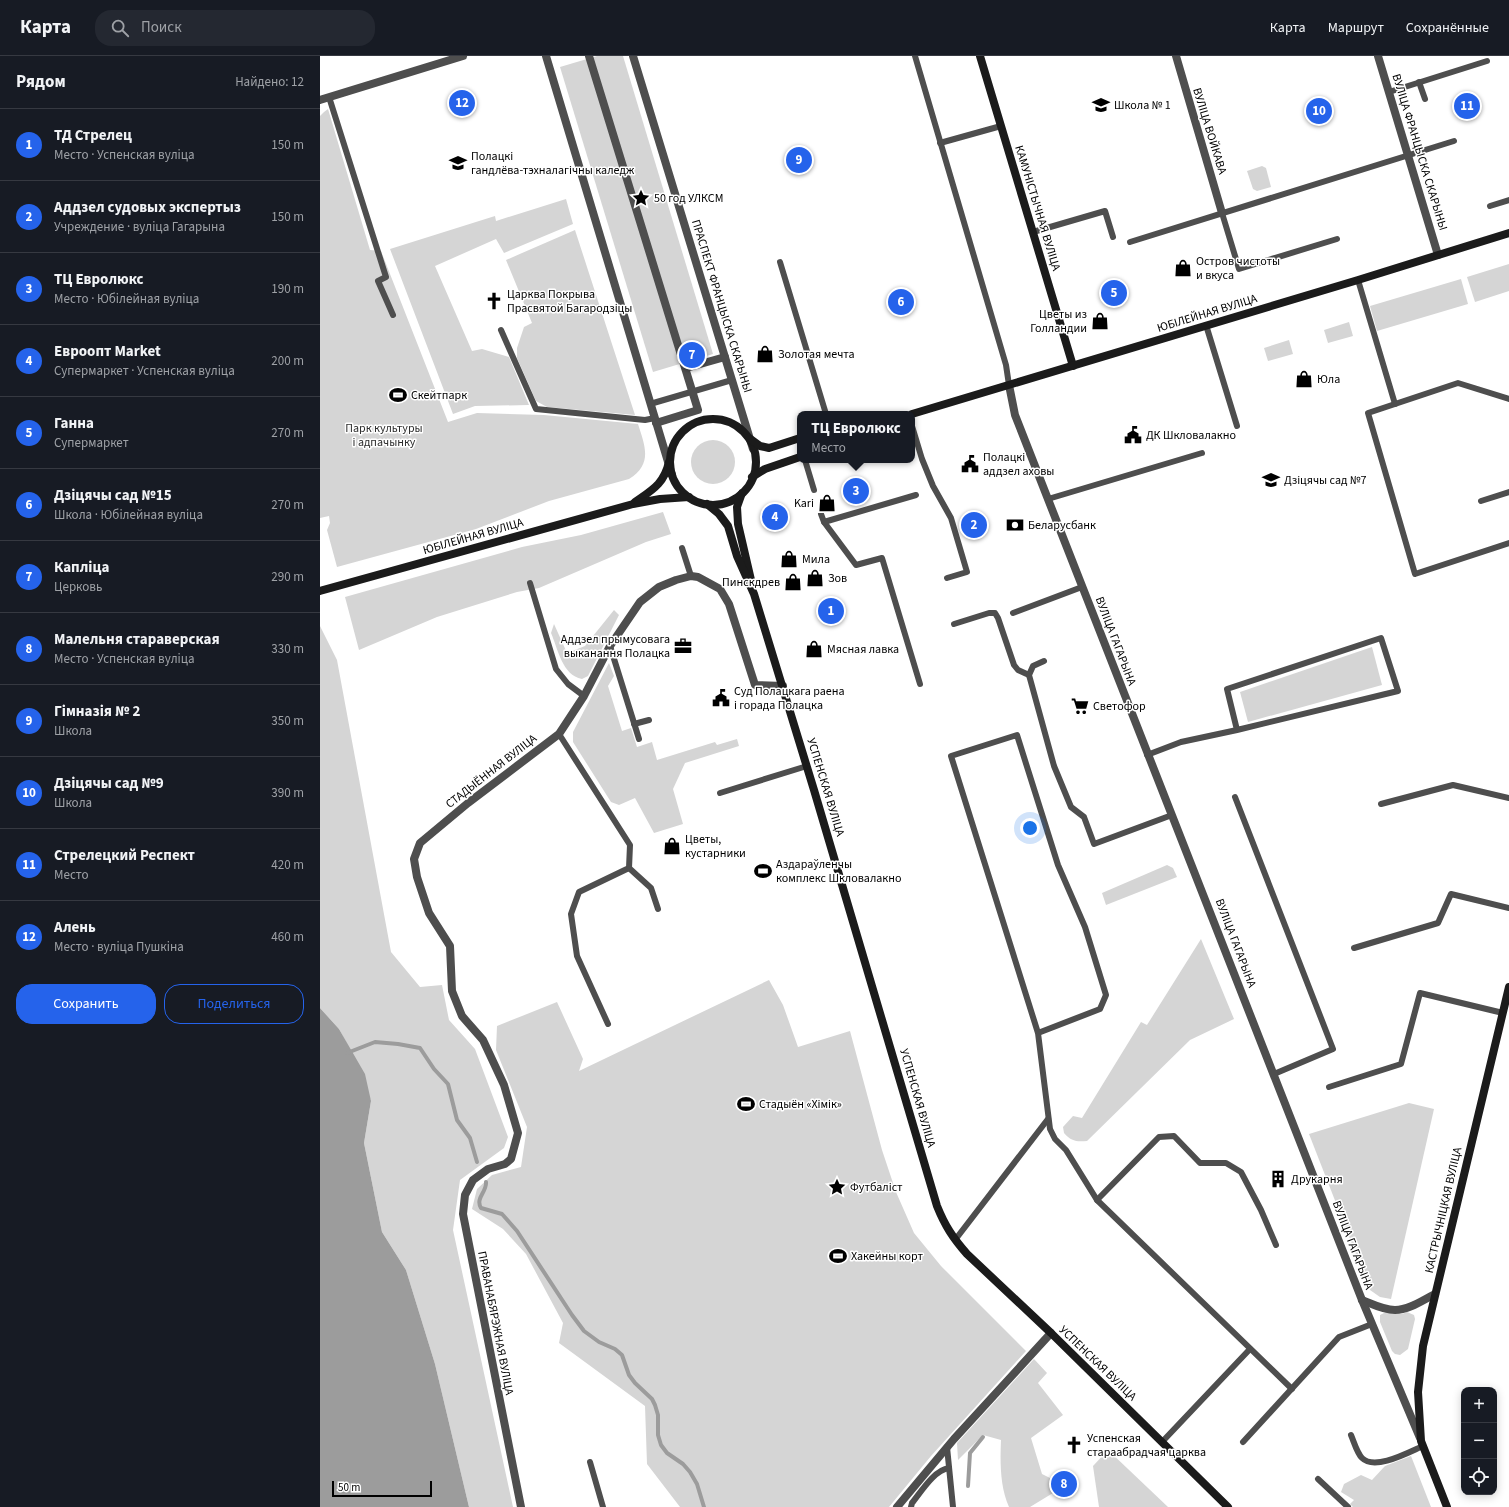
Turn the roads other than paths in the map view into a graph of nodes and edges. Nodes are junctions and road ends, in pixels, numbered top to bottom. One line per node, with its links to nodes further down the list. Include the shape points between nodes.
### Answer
1 (463, 56): 12 (street)
2 (546, 56): 40 (street)
3 (589, 56): 35 (street)
4 (633, 56): 33 (street, ПРАСПЕКТ ФРАНЦЫСКА СКАРЫНЫ)
5 (915, 56): 17 (lane)
6 (980, 56): 15 (main road, КАМУНІСТЫЧНАЯ ВУЛІЦА)
7 (1176, 56): 21 (street, ВУЛІЦА ВОЙКАВА)
8 (1378, 56): 11 (street, ВУЛІЦА ФРАНЦЫСКА СКАРЫНЫ)
9 (1487, 61): 10 (lane)
10 (1420, 82): 11 (lane); 13 (lane)
11 (1389, 92): 18 (street, ВУЛІЦА ФРАНЦЫСКА СКАРЫНЫ)
12 (329, 97): 14 (street); 30 (lane, via 386,277 378,281)
13 (1425, 99)
14 (320, 100)
15 (1001, 126): 17 (lane); 22 (main road, КАМУНІСТЫЧНАЯ ВУЛІЦА)
16 (1454, 141): 18 (lane)
17 (940, 143): 37 (lane, via 1006,365)
18 (1408, 156): 21 (lane); 27 (street, ВУЛІЦА ФРАНЦЫСКА СКАРЫНЫ)
19 (1509, 200): 20 (lane)
20 (1490, 206)
21 (1222, 213): 25 (lane, via 1239,269); 26 (lane)
22 (1033, 232): 24 (lane, via 1105,211); 34 (main road, КАМУНІСТЫЧНАЯ ВУЛІЦА)
23 (1509, 233): 27 (main road, ЮБІЛЕЙНАЯ ВУЛІЦА)
24 (1113, 237)
25 (1337, 239)
26 (1130, 242)
27 (1438, 255): 29 (main road, ЮБІЛЕЙНАЯ ВУЛІЦА)
28 (780, 262): 42 (lane)
29 (1358, 280): 31 (main road, ЮБІЛЕЙНАЯ ВУЛІЦА); 41 (lane)
30 (393, 314)
31 (1206, 326): 34 (main road, ЮБІЛЕЙНАЯ ВУЛІЦА); 45 (lane)
32 (502, 330): 44 (lane, via 536,409)
33 (724, 357): 35 (street); 36 (street, ПРАСПЕКТ ФРАНЦЫСКА СКАРЫНЫ)
34 (1073, 366): 37 (main road, ЮБІЛЕЙНАЯ ВУЛІЦА)
35 (686, 368): 38 (street)
36 (732, 380): 38 (lane); 48 (street, ПРАСПЕКТ ФРАНЦЫСКА СКАРЫНЫ)
37 (1009, 385): 43 (main road, ЮБІЛЕЙНАЯ ВУЛІЦА); 61 (street, ВУЛІЦА ГАГАРЫНА, via 1015,416)
38 (693, 391): 40 (lane); 44 (street, via 698,410)
39 (1509, 398): 41 (lane, via 1458,383)
40 (650, 404): 44 (street)
41 (1395, 404): 67 (lane, via 1368,413 1415,574)
42 (825, 411)
43 (915, 413)
44 (655, 420): 53 (street)
45 (1237, 426)
46 (744, 433): 48 (main road); 50 (main road); 53 (main road, via 728,422 709,419 700,421 691,425 677,438)
47 (915, 436): 70 (lane, via 933,486 951,518 967,572)
48 (750, 438): 49 (main road, via 760,446 769,448); 50 (street, ПРАСПЕКТ ФРАНЦЫСКА СКАРЫНЫ)
49 (797, 439)
50 (753, 449): 55 (main road, via 755,468)
51 (1202, 453): 61 (lane)
52 (797, 458): 55 (main road, via 765,469)
53 (669, 460): 60 (main road, via 676,484); 63 (main road, ЮБІЛЕЙНАЯ ВУЛІЦА, via 665,477 656,488)
54 (806, 463): 56 (lane)
55 (752, 477): 58 (main road)
56 (814, 490)
57 (1509, 492): 62 (lane)
58 (742, 493): 64 (main road, via 726,503); 74 (main road, УСПЕНСКАЯ ВУЛІЦА, via 737,508 738,524)
59 (916, 495): 66 (lane)
60 (689, 497): 63 (main road, ЮБІЛЕЙНАЯ ВУЛІЦА); 64 (main road)
61 (1048, 499): 72 (street, ВУЛІЦА ГАГАРЫНА)
62 (1481, 501)
63 (633, 504): 73 (main road, ЮБІЛЕЙНАЯ ВУЛІЦА)
64 (707, 504): 74 (main road, УСПЕНСКАЯ ВУЛІЦА, via 728,526 737,556)
65 (821, 514): 66 (lane)
66 (824, 522): 80 (lane, via 856,566 882,558)
67 (1509, 543)
68 (682, 548): 69 (lane)
69 (691, 576): 77 (street, СТАДЫЁННАЯ ВУЛІЦА, via 659,587 640,602); 81 (street, via 720,589 729,604 755,685)
70 (947, 578)
71 (530, 583): 82 (lane, via 556,669 568,684)
72 (1082, 587): 75 (lane); 88 (street, ВУЛІЦА ГАГАРЫНА)
73 (320, 591)
74 (754, 594): 81 (main road, УСПЕНСКАЯ ВУЛІЦА)
75 (1013, 614)
76 (954, 624): 79 (lane, via 995,613 1014,665)
77 (610, 646): 82 (street, СТАДЫЁННАЯ ВУЛІЦА); 84 (lane)
78 (1044, 661): 79 (lane, via 1033,666)
79 (1029, 675): 94 (lane, via 1054,766 1071,807 1084,817 1094,844)
80 (920, 684)
81 (783, 686): 89 (main road, УСПЕНСКАЯ ВУЛІЦА)
82 (584, 696): 86 (street, СТАДЫЁННАЯ ВУЛІЦА)
83 (649, 720): 84 (lane)
84 (634, 724): 87 (lane)
85 (1237, 730): 85 (lane, via 1398,691 1382,638 1227,689); 88 (lane, via 1181,742)
86 (559, 734): 95 (lane, via 630,846); 106 (street, СТАДЫЁННАЯ ВУЛІЦА, via 420,843 414,858 429,913 450,946 452,991 462,1016 482,1040 504,1085 518,1133 511,1159)
87 (639, 739)
88 (1148, 755): 94 (street, ВУЛІЦА ГАГАРЫНА)
89 (807, 766): 90 (lane); 108 (main road, УСПЕНСКАЯ ВУЛІЦА, via 937,1206 944,1224)
90 (720, 793)
91 (1236, 797): 103 (lane, via 1333,1049)
92 (1509, 798): 93 (lane, via 1453,785)
93 (1381, 804)
94 (1172, 815): 103 (street, ВУЛІЦА ГАГАРЫНА)
95 (629, 868): 97 (lane, via 651,888); 101 (lane, via 579,892 571,914 577,956)
96 (1509, 908): 98 (lane, via 1451,894 1438,923)
97 (658, 909)
98 (1354, 948)
99 (1509, 987): 100 (main road, КАСТРЫЧНІЦКАЯ ВУЛІЦА)
100 (1503, 1014): 104 (lane, via 1420,993 1401,1064); 110 (main road, КАСТРЫЧНІЦКАЯ ВУЛІЦА)
101 (608, 1024)
102 (1038, 1033): 102 (lane, via 1100,1009 1106,995 1085,927 1058,865 1017,735 951,756); 105 (lane)
103 (1274, 1074): 111 (street, ВУЛІЦА ГАГАРЫНА)
104 (1329, 1087)
105 (1048, 1119): 107 (lane, via 1055,1140 1066,1150); 108 (lane)
106 (505, 1164): 124 (street, ПРАВАНАБЯРЭЖНАЯ ВУЛІЦА, via 488,1169 473,1180 465,1195 463,1214)
107 (1097, 1200): 109 (lane, via 1159,1137 1174,1136 1200,1164 1226,1163 1241,1172); 114 (lane)
108 (955, 1240): 113 (main road, УСПЕНСКАЯ ВУЛІЦА)
109 (1276, 1245)
110 (1435, 1294): 111 (street, via 1410,1307 1394,1310); 119 (main road, КАСТРЫЧНІЦКАЯ ВУЛІЦА, via 1423,1346 1418,1392)
111 (1362, 1300): 112 (street, ВУЛІЦА ГАГАРЫНА)
112 (1372, 1324): 115 (lane, via 1339,1337); 119 (street, ВУЛІЦА ГАГАРЫНА)
113 (1051, 1333): 117 (main road, УСПЕНСКАЯ ВУЛІЦА); 120 (street)
114 (1250, 1349): 115 (lane); 117 (lane)
115 (1292, 1389): 118 (lane)
116 (1351, 1435): 119 (lane, via 1360,1457 1365,1461 1382,1463)
117 (1162, 1442): 129 (main road, УСПЕНСКАЯ ВУЛІЦА)
118 (1243, 1442)
119 (1422, 1443): 131 (main road, ВУЛІЦА ГАГАРЫНА)
120 (947, 1447): 122 (lane); 126 (street)
121 (590, 1462): 125 (lane)
122 (949, 1468): 127 (lane, via 937,1473); 128 (lane)
123 (1318, 1480): 130 (lane)
124 (520, 1507)
125 (603, 1507)
126 (896, 1507)
127 (911, 1507)
128 (953, 1507)
129 (1228, 1507)
130 (1348, 1507)
131 (1447, 1507)

